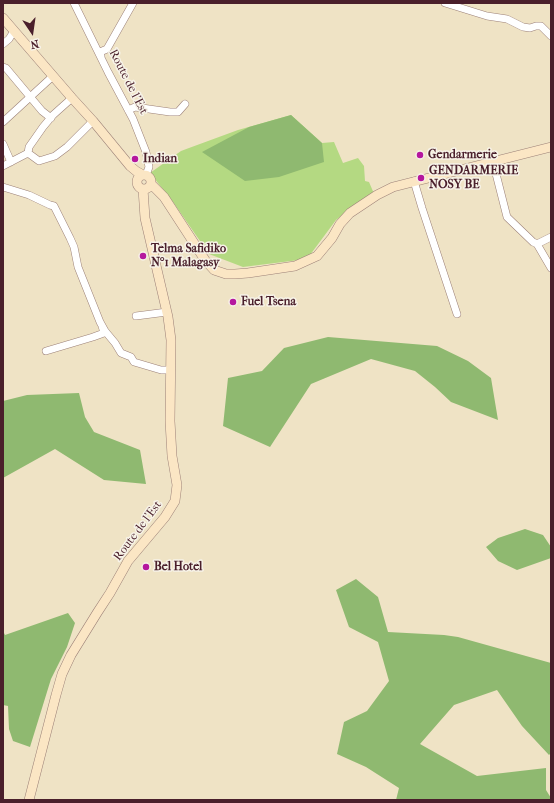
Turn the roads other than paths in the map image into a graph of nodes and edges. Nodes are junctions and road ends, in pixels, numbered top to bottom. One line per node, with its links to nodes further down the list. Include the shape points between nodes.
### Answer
1 (74, 3): 8 (street, Route de l'Est)
2 (133, 3): 8 (street, via 107,49 100,52)
3 (445, 3): 6 (street, via 487,16 507,19 522,27 541,26)
4 (3, 18): 5 (main road)
5 (14, 31): 7 (street); 10 (main road)
6 (551, 36)
7 (3, 44)
8 (103, 61): 14 (street, Route de l'Est)
9 (3, 67): 11 (street)
10 (53, 76): 11 (street); 12 (main road)
11 (30, 98): 15 (street); 17 (street)
12 (72, 98): 15 (street); 16 (main road)
13 (184, 104): 14 (street, via 178,112 135,107)
14 (128, 110): 24 (street, Route de l'Est, via 146,152 149,167)
15 (51, 118): 20 (street, via 29,147)
16 (94, 121): 20 (street, via 55,156 39,160); 24 (main road)
17 (3, 122)
18 (3, 144): 21 (street)
19 (551, 147): 22 (main road)
20 (28, 153): 21 (street)
21 (11, 162): 23 (street)
22 (493, 162): 25 (main road); 28 (street, via 507,216)
23 (3, 166)
24 (143, 181): 25 (main road, via 164,197 205,260 214,270 226,274 295,266 317,256 350,213 393,187); 30 (main road, Route de l'Est, via 145,218)
25 (414, 182): 31 (street)
26 (3, 187): 33 (street, via 54,206 74,247 78,267)
27 (551, 237): 28 (street)
28 (537, 244): 29 (street)
29 (551, 268)
30 (167, 312): 32 (street); 35 (main road, Route de l'Est, via 171,340)
31 (456, 314)
32 (136, 316)
33 (100, 322): 34 (street, via 104,333); 35 (street, via 121,353 134,362)
34 (46, 351)
35 (170, 370): 36 (main road, Route de l'Est, via 172,456 177,485 175,501 128,561 71,655 56,694)
36 (29, 800)

